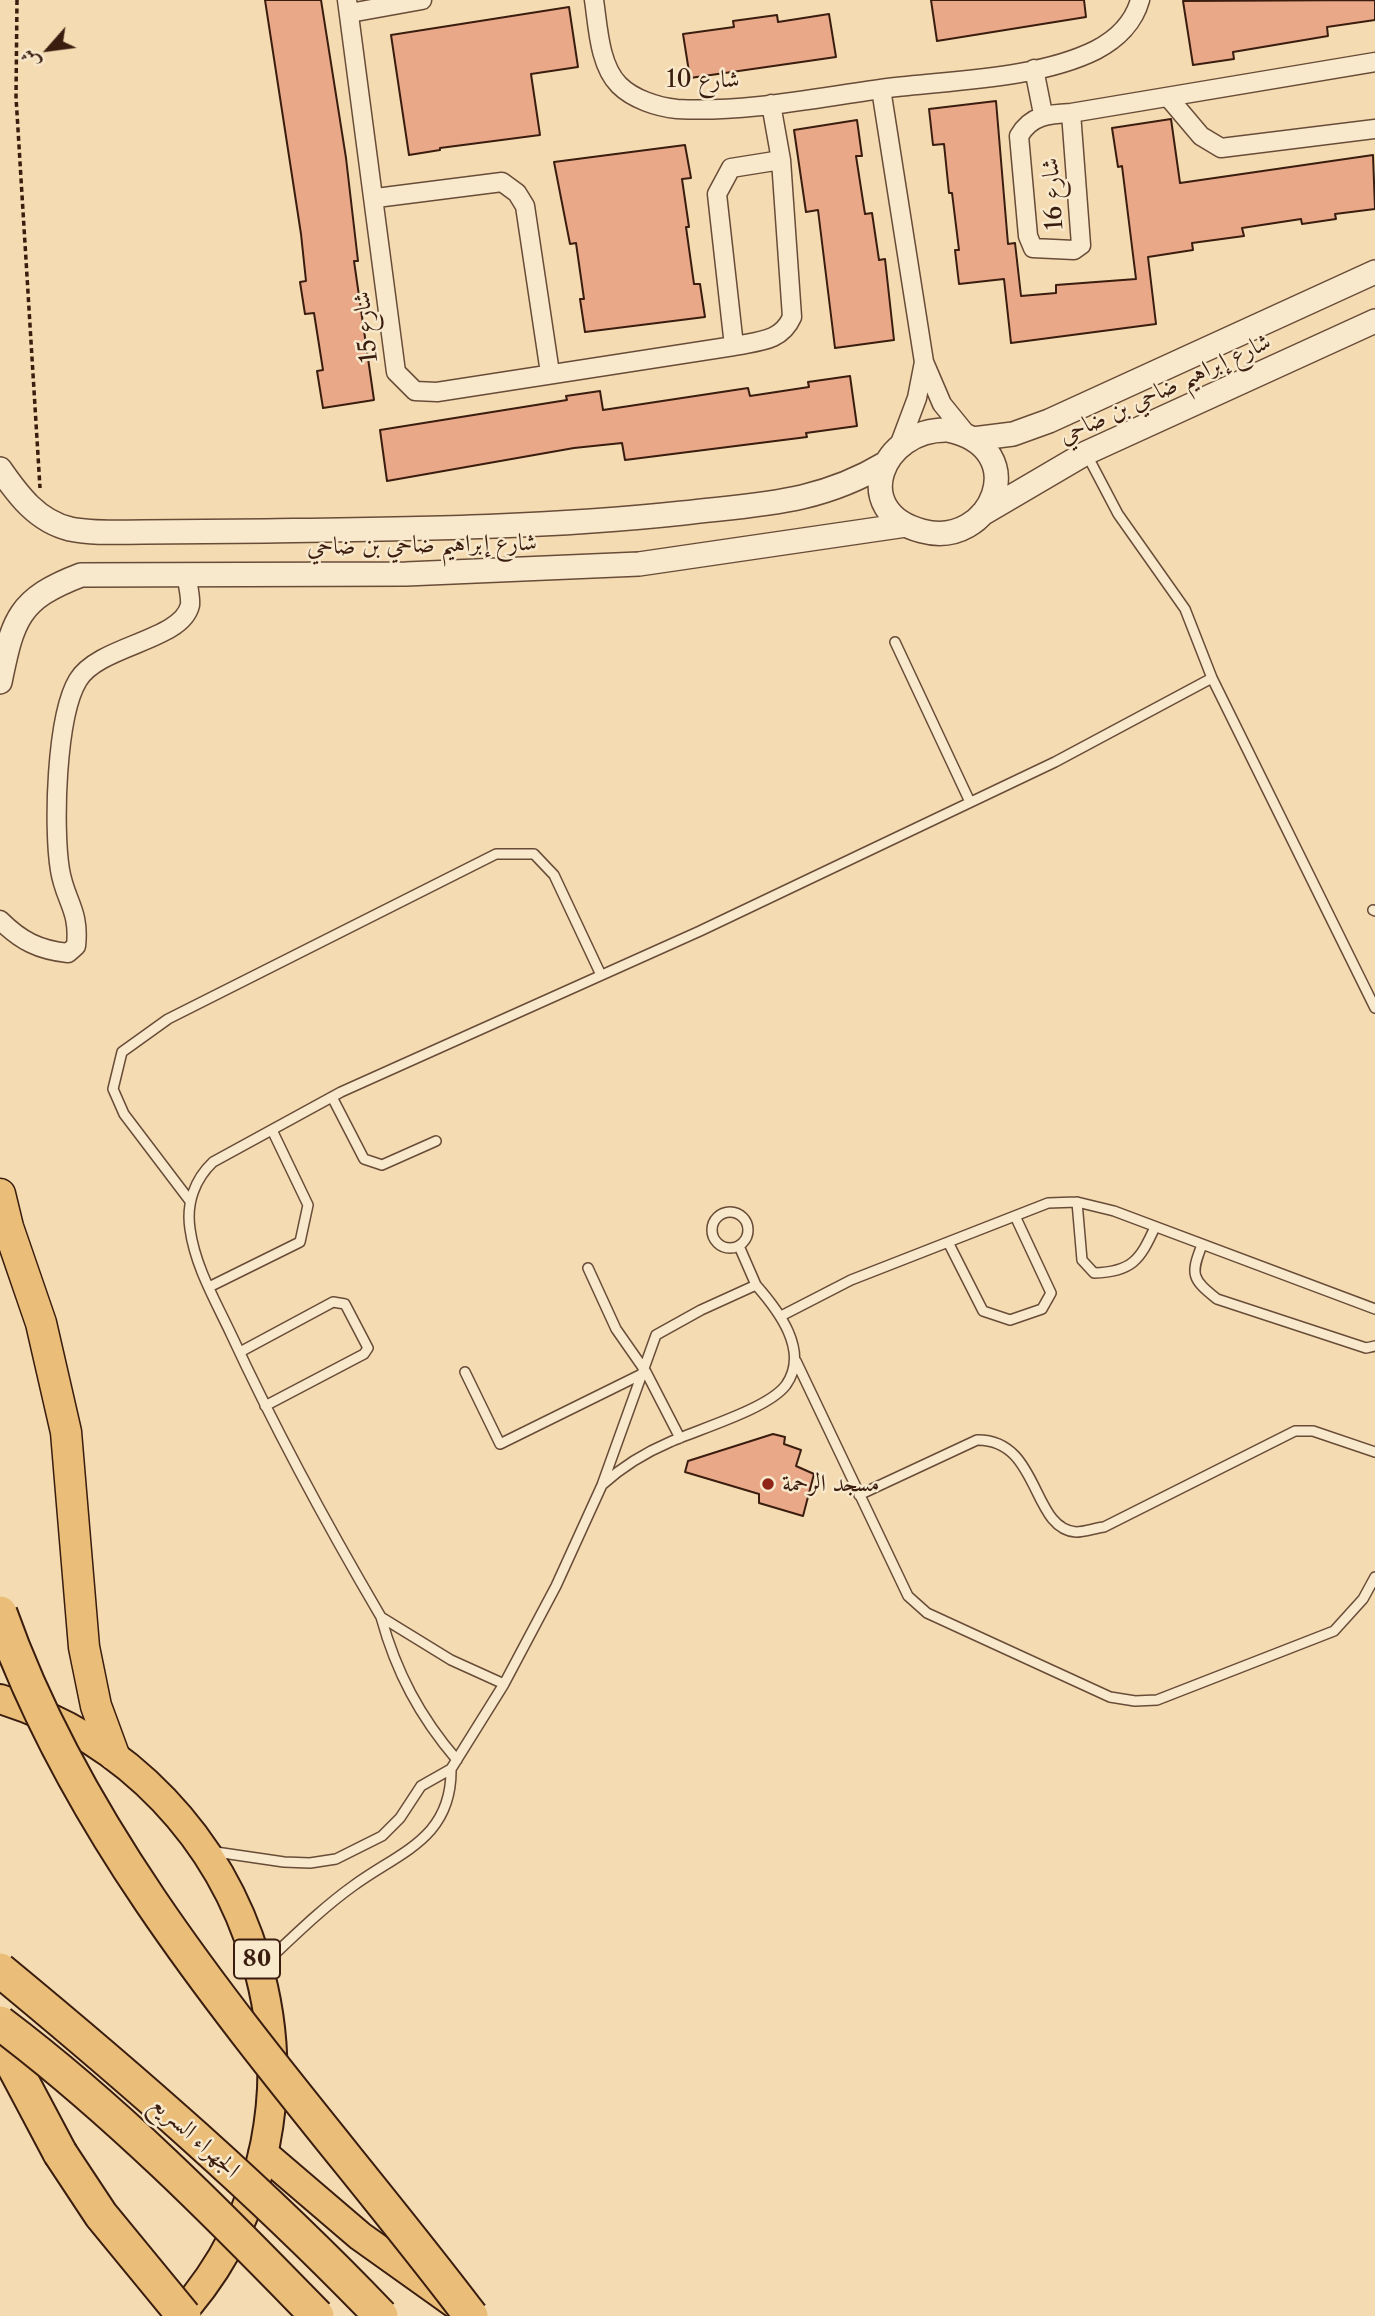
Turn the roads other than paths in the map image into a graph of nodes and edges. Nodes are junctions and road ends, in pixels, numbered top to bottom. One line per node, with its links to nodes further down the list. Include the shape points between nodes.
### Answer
1 (422, 0): 4 (street, شارع 15)
2 (593, 0): 9 (street, شارع 10, via 604,59 618,84 636,97 677,109)
3 (1140, 0): 6 (street, شارع 10, via 1136,15 1116,37 1095,50)
4 (349, 7): 14 (street, شارع 15)
5 (1375, 62): 8 (street)
6 (1034, 69): 7 (street, شارع 10); 11 (street)
7 (881, 89): 9 (street, شارع 10); 18 (street)
8 (1168, 97): 10 (street); 12 (street, via 1201,136 1221,148)
9 (772, 104): 13 (street, شارع 15)
10 (1071, 113): 11 (street); 11 (street, شارع 16, via 1081,245 1074,250 1032,248 1028,236 1019,136)
11 (1042, 114)
12 (1375, 129)
13 (780, 160): 17 (street, شارع 15, via 792,317 787,330 775,338); 17 (street, via 731,168 717,194)
14 (376, 198): 19 (street, via 502,183 517,193 525,206); 19 (street, شارع 15, via 396,372 405,384 415,391 437,392)
15 (1375, 272): 20 (street, شارع إبراهيم ضاحي بن ضاحي, via 1049,421 1013,434)
16 (1375, 321): 21 (street, شارع إبراهيم ضاحي بن ضاحي)
17 (734, 346): 19 (street, شارع 15)
18 (924, 362): 20 (street, via 942,404); 22 (street, via 917,398)
19 (550, 373)
20 (971, 438): 22 (street, via 948,430 927,431); 24 (street, via 992,457 998,477)
21 (1086, 453): 24 (street, شارع إبراهيم ضاحي بن ضاحي); 29 (lane, via 1118,514 1185,609)
22 (892, 454): 25 (street, via 879,483 890,511); 26 (street, شارع إبراهيم ضاحي بن ضاحي, via 831,491 786,501 648,516 426,529)
23 (0, 469): 26 (street, شارع إبراهيم ضاحي بن ضاحي, via 42,518 70,528)
24 (982, 514): 25 (street, via 965,527 946,533)
25 (906, 525): 27 (street, شارع إبراهيم ضاحي بن ضاحي, via 639,564 406,574)
26 (188, 532): 27 (street, via 180,544 179,559)
27 (186, 573): 30 (street, شارع إبراهيم ضاحي بن ضاحي, via 81,575 52,586 28,604 11,629); 32 (street, via 190,604 179,622 104,656 78,678 63,712 58,788 60,870 79,923 76,946 68,953 43,950 16,936)
28 (895, 642): 31 (lane)
29 (1213, 678): 31 (lane); 34 (lane)
30 (0, 682)
31 (970, 802): 33 (lane)
32 (0, 920)
33 (601, 975): 35 (lane); 39 (lane, via 554,875 534,854 496,854 168,1019 122,1052 113,1089 124,1114)
34 (1375, 1008)
35 (332, 1097): 36 (lane); 37 (lane, via 364,1159 382,1165)
36 (272, 1130): 39 (lane, via 213,1162 200,1175); 48 (lane, via 309,1205 300,1242)
37 (436, 1141)
38 (0, 1194): 66 (highway, via 41,1323 66,1432 84,1647 96,1706)
39 (190, 1201): 48 (lane, via 189,1228)
40 (1077, 1202): 41 (lane, via 1048,1203); 42 (lane); 42 (lane, via 1082,1260 1094,1273 1119,1272 1142,1255)
41 (1014, 1216): 43 (lane); 43 (lane, via 1051,1293 1042,1309 1010,1320 983,1311)
42 (1155, 1227): 44 (lane)
43 (948, 1242): 50 (lane, via 851,1280)
44 (1202, 1245): 49 (lane); 51 (lane, via 1193,1267 1197,1282 1217,1299 1366,1348)
45 (739, 1246): 45 (lane, via 748,1229 736,1212 726,1212 712,1226 713,1237 729,1249); 47 (lane)
46 (588, 1268): 55 (lane, via 615,1329)
47 (756, 1285): 50 (lane); 55 (lane, via 656,1335)
48 (209, 1287): 52 (lane)
49 (1375, 1309)
50 (783, 1315): 53 (lane)
51 (1375, 1346)
52 (240, 1352): 56 (lane); 56 (lane, via 333,1302 345,1304 357,1322 368,1348 363,1354)
53 (796, 1361): 57 (lane, via 786,1385 770,1397); 60 (lane)
54 (465, 1372): 55 (lane, via 500,1444)
55 (646, 1372): 57 (lane); 59 (lane)
56 (265, 1406): 63 (lane)
57 (680, 1438): 59 (lane, via 626,1463)
58 (1375, 1452): 60 (lane, via 1313,1431 1295,1431 1104,1527 1076,1532 1053,1519 1015,1454 989,1440 977,1440)
59 (602, 1485): 64 (lane)
60 (859, 1495): 61 (lane, via 895,1575 908,1596 927,1613 1083,1686 1135,1702 1157,1700 1334,1631 1363,1599)
61 (1375, 1577)
62 (0, 1613): 78 (highway, bridge, via 15,1656 106,1835 217,1994)
63 (381, 1617): 64 (lane, via 452,1661); 67 (lane, via 409,1693)
64 (504, 1684): 67 (lane)
65 (0, 1699): 66 (main road, 80, via 70,1727)
66 (114, 1755): 69 (main road, 80, via 155,1789)
67 (457, 1760): 68 (lane)
68 (451, 1769): 69 (lane, via 421,1786 382,1836 335,1859 284,1862); 70 (lane, via 446,1806 426,1835 392,1863 354,1885)
69 (207, 1850): 70 (main road, 80, via 238,1907)
70 (260, 1968): 74 (main road, 80, via 270,2021 273,2077)
71 (0, 1969): 77 (highway, الجهراء السريع, bridge, via 175,2118)
72 (0, 2023): 76 (highway, الجهراء السريع, bridge, via 201,2199)
73 (0, 2040): 75 (highway, bridge, via 94,2205)
74 (262, 2153): 75 (main road, 80, via 232,2238); 78 (main road, الجهراء السريع, via 360,2236)
75 (182, 2316)
76 (317, 2316)
77 (381, 2316)
78 (470, 2316)

